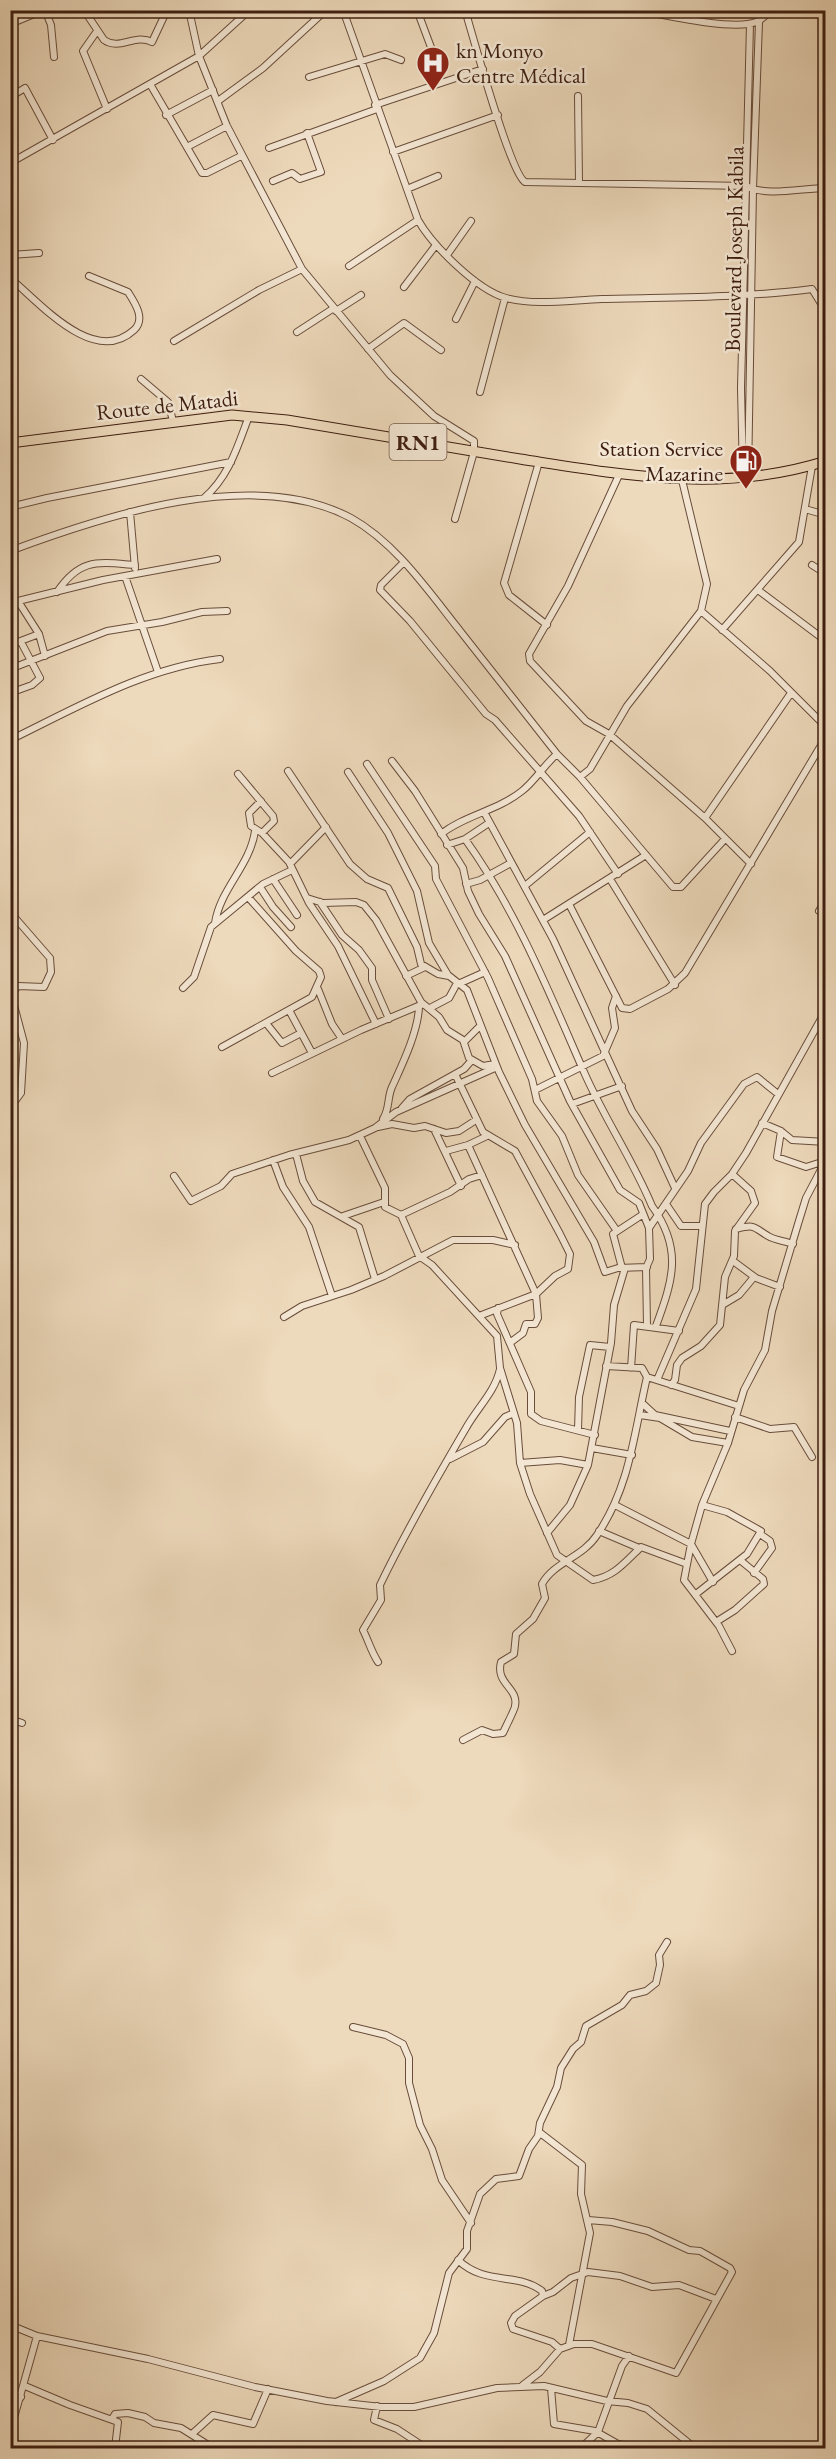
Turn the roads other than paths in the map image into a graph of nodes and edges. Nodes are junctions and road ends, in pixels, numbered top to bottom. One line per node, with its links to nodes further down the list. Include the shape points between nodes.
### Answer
1 (45, 10): 11 (street); 19 (street, via 51,25)
2 (84, 10): 16 (street)
3 (167, 10): 16 (street, via 152,42 141,38 113,44)
4 (189, 10): 18 (street)
5 (326, 10): 28 (street, via 263,68)
6 (343, 10): 21 (street)
7 (417, 10): 17 (street)
8 (465, 10): 22 (street)
9 (638, 10): 15 (street, via 717,23)
10 (771, 10): 13 (street)
11 (33, 13): 14 (street)
12 (243, 16): 18 (street)
13 (759, 22): 15 (street); 47 (street, Boulevard Joseph Kabila)
14 (10, 24)
15 (750, 24): 44 (street, Boulevard Joseph Kabila)
16 (97, 32): 30 (street, via 83,51)
17 (432, 50)
18 (199, 56): 24 (street); 25 (street)
19 (54, 57)
20 (401, 60): 21 (street, via 385,54)
21 (361, 61): 23 (street); 29 (street)
22 (483, 69): 29 (street); 32 (street)
23 (309, 77)
24 (150, 84): 30 (street); 31 (street)
25 (213, 90): 28 (street); 31 (street)
26 (578, 96): 43 (street)
27 (10, 97): 35 (street, via 25,88)
28 (218, 101): 33 (street)
29 (376, 107): 34 (street); 38 (street)
30 (107, 109): 35 (street)
31 (166, 115): 36 (street)
32 (498, 115): 38 (street); 43 (street, via 522,180)
33 (227, 126): 36 (street); 39 (street)
34 (307, 133): 37 (street); 42 (street, via 321,172 300,179 294,173)
35 (53, 140): 40 (street)
36 (187, 147): 39 (street, via 204,174)
37 (268, 148)
38 (393, 152): 46 (street)
39 (241, 156): 55 (street)
40 (10, 163)
41 (438, 176): 46 (street)
42 (273, 181)
43 (579, 183): 44 (street)
44 (746, 186): 47 (street); 61 (street, Boulevard Joseph Kabila)
45 (825, 188): 47 (street)
46 (407, 189): 48 (street)
47 (753, 189): 61 (street, Boulevard Joseph Kabila)
48 (418, 220): 50 (street); 54 (street)
49 (471, 221): 53 (street)
50 (436, 245): 53 (street); 59 (street)
51 (39, 253): 52 (street)
52 (10, 255)
53 (447, 255): 58 (street)
54 (349, 266)
55 (302, 269): 64 (street); 67 (street)
56 (89, 276): 57 (street, via 128,292 139,315 136,328 107,341 84,338)
57 (10, 278)
58 (475, 281): 62 (street); 65 (street)
59 (404, 287)
60 (361, 296): 64 (street)
61 (747, 297): 62 (street, via 555,302); 63 (street, via 812,289); 81 (street, Boulevard Joseph Kabila)
62 (506, 298): 71 (street)
63 (825, 303)
64 (335, 310): 66 (street); 68 (street)
65 (456, 319)
66 (297, 332)
67 (174, 341)
68 (368, 349): 69 (street, via 404,323); 75 (street, via 429,412 474,441)
69 (441, 350)
70 (141, 379): 73 (street, via 168,402)
71 (480, 392)
72 (249, 416): 73 (highway, Route de Matadi / RN1); 75 (highway, Route de Matadi / RN1); 77 (street)
73 (173, 421): 74 (highway, Route de Matadi / RN1)
74 (10, 443)
75 (474, 452): 78 (highway, Route de Matadi / RN1); 88 (street)
76 (825, 461): 79 (highway, Route de Matadi / RN1)
77 (231, 462): 83 (street); 84 (street)
78 (539, 462): 80 (highway, Route de Matadi / RN1); 103 (street, via 504,583 509,595)
79 (812, 466): 81 (highway, Route de Matadi / RN1); 85 (street)
80 (619, 475): 82 (highway, Route de Matadi / RN1); 103 (street)
81 (746, 477): 82 (highway, Route de Matadi / RN1)
82 (682, 480): 101 (street, via 707,584)
83 (204, 499): 86 (street); 91 (street, via 278,498 326,508 368,530)
84 (10, 507)
85 (805, 509): 87 (street); 97 (street, via 797,546)
86 (130, 512): 89 (street); 93 (street)
87 (825, 515)
88 (455, 519)
89 (10, 551)
90 (216, 559): 94 (street)
91 (403, 563): 121 (street); 124 (street, via 380,590)
92 (812, 565): 95 (street)
93 (135, 566): 94 (street); 98 (street, via 102,563 76,569)
94 (133, 574): 96 (street)
95 (825, 574)
96 (125, 576): 98 (street); 104 (street)
97 (758, 590): 105 (street); 107 (street)
98 (57, 591): 99 (street)
99 (18, 601): 100 (street); 106 (street)
100 (10, 603)
101 (701, 610): 105 (street); 118 (street)
102 (227, 611): 104 (street, via 194,613)
103 (547, 625): 118 (street, via 529,654 530,661 586,721)
104 (143, 626): 110 (street, via 107,631); 114 (street)
105 (722, 630): 116 (street)
106 (39, 634): 108 (street); 110 (street)
107 (825, 641)
108 (21, 642): 109 (street); 112 (street)
109 (10, 645)
110 (45, 656): 112 (street)
111 (220, 659): 114 (street)
112 (31, 661): 113 (street); 115 (street, via 38,681)
113 (10, 669)
114 (158, 672): 120 (street, via 111,690)
115 (10, 693)
116 (791, 693): 117 (street); 131 (street)
117 (825, 727)
118 (609, 735): 128 (street, via 597,759); 131 (street)
119 (825, 737): 143 (street)
120 (10, 740)
121 (557, 754): 124 (street); 128 (street)
122 (392, 761): 137 (street)
123 (367, 764): 164 (street, via 428,854 444,895)
124 (539, 770): 130 (street, via 523,790); 135 (street)
125 (288, 771): 133 (street)
126 (348, 772): 166 (street, via 400,855 418,897 429,943)
127 (238, 774): 129 (street)
128 (580, 777): 141 (street)
129 (261, 801): 134 (street, via 249,813 249,823); 136 (street, via 274,820)
130 (484, 812): 132 (street); 137 (street, via 457,822)
131 (705, 818): 139 (street)
132 (489, 823): 138 (street); 142 (street)
133 (326, 827): 144 (street); 163 (street, via 350,864 367,879 388,888)
134 (255, 831): 136 (street); 161 (street, via 243,867 220,900)
135 (590, 832): 145 (street); 150 (street)
136 (262, 833): 144 (street)
137 (441, 834): 140 (street)
138 (465, 839): 140 (street); 146 (street)
139 (725, 839): 141 (street, via 676,888); 143 (street)
140 (447, 845): 149 (street, via 463,868)
141 (646, 855): 145 (street)
142 (511, 863): 146 (street); 150 (street)
143 (751, 864): 168 (street)
144 (291, 867): 147 (street); 153 (street)
145 (618, 874): 148 (street)
146 (490, 875): 149 (street); 188 (street)
147 (273, 879): 151 (street); 159 (street)
148 (610, 879): 156 (street); 168 (street)
149 (466, 884): 191 (street, via 478,914 505,956)
150 (526, 885): 160 (street)
151 (260, 886): 152 (street); 162 (street)
152 (248, 897): 161 (street); 170 (street, via 319,971)
153 (307, 898): 155 (street); 178 (street, via 338,946)
154 (825, 900): 157 (street)
155 (320, 902): 165 (street, via 364,905); 176 (street, via 372,968 372,980)
156 (569, 904): 160 (street); 171 (street)
157 (819, 911)
158 (10, 912): 198 (street, via 52,965 44,987 18,986 11,994 24,1043 21,1093)
159 (297, 915)
160 (543, 920): 184 (street)
161 (215, 923): 169 (street, via 207,933 194,977)
162 (291, 927)
163 (425, 967): 165 (street); 166 (street)
164 (485, 972): 167 (street); 194 (street)
165 (406, 976): 172 (street)
166 (449, 976): 167 (street)
167 (459, 984): 173 (street, via 447,999); 179 (street, via 467,990)
168 (675, 985): 171 (street, via 627,1009 622,1008)
169 (183, 988)
170 (318, 988): 174 (street, via 312,997); 181 (street)
171 (616, 996): 184 (street, via 612,1004 615,1028)
172 (421, 1006): 173 (street); 176 (street); 202 (street, via 391,1090 388,1110)
173 (430, 1008): 182 (street, via 447,1030)
174 (289, 1010): 177 (street); 180 (street)
175 (825, 1010): 195 (street)
176 (389, 1019): 178 (street)
177 (266, 1023): 180 (street, via 282,1042); 183 (street)
178 (376, 1024): 181 (street)
179 (480, 1026): 182 (street); 187 (street)
180 (301, 1033): 185 (street)
181 (342, 1039): 185 (street)
182 (464, 1042): 186 (street)
183 (222, 1047)
184 (606, 1052): 188 (street); 193 (street)
185 (312, 1053): 189 (street)
186 (472, 1060): 187 (street, via 486,1066); 190 (street)
187 (496, 1065): 192 (street); 233 (street, via 525,1125 594,1242 604,1272)
188 (582, 1066): 191 (street); 196 (street)
189 (272, 1073)
190 (455, 1074): 192 (street); 199 (street, via 410,1099)
191 (560, 1076): 194 (street); 197 (street)
192 (459, 1083): 199 (street); 200 (street)
193 (622, 1086): 196 (street); 217 (street)
194 (535, 1090): 227 (street, via 537,1101 562,1136 578,1175)
195 (778, 1094): 201 (street); 217 (street, via 758,1078 744,1084 701,1143)
196 (597, 1096): 197 (street); 220 (street)
197 (572, 1104): 222 (street, via 620,1190 637,1202)
198 (10, 1108)
199 (400, 1111): 202 (street)
200 (476, 1120): 203 (street, via 455,1132 442,1133); 206 (street)
201 (762, 1123): 204 (street); 213 (street)
202 (378, 1126): 203 (street); 205 (street)
203 (434, 1128): 209 (street)
204 (781, 1131): 207 (street, via 792,1140); 212 (street, via 777,1157 806,1167)
205 (360, 1136): 210 (street); 218 (street, via 385,1188)
206 (487, 1136): 208 (street); 237 (street, via 515,1151 570,1254 568,1269)
207 (825, 1142)
208 (468, 1145): 209 (street); 214 (street)
209 (446, 1151): 216 (street)
210 (296, 1154): 211 (street); 223 (street, via 303,1181 315,1202)
211 (273, 1160): 215 (street, via 232,1174 221,1186 191,1201); 238 (street, via 280,1182 309,1227)
212 (825, 1160): 228 (street, via 806,1198)
213 (732, 1174): 224 (street, via 710,1197); 226 (street, via 755,1200)
214 (482, 1175): 216 (street); 229 (street)
215 (174, 1176)
216 (460, 1186): 221 (street)
217 (675, 1188): 219 (street)
218 (384, 1202): 221 (street, via 385,1207); 223 (street)
219 (666, 1204): 220 (street); 224 (street, via 681,1226)
220 (659, 1214): 225 (street); 244 (street, via 667,1227 673,1267)
221 (401, 1215): 230 (street)
222 (642, 1215): 225 (street); 227 (street)
223 (343, 1216): 235 (street, via 359,1227)
224 (701, 1226): 245 (street, via 696,1289)
225 (649, 1228): 232 (street, via 650,1259)
226 (736, 1229): 228 (street, via 760,1228 768,1237); 231 (street)
227 (616, 1231): 233 (street, via 613,1234)
228 (793, 1244): 236 (street)
229 (515, 1245): 230 (street, via 493,1240 455,1240); 237 (street)
230 (419, 1256): 235 (street); 241 (street)
231 (733, 1261): 234 (street); 239 (street, via 725,1277)
232 (646, 1267): 233 (street); 243 (street)
233 (623, 1268): 247 (street)
234 (754, 1277): 236 (street); 239 (street)
235 (375, 1279): 238 (street)
236 (780, 1287): 255 (street, via 765,1350)
237 (536, 1294): 240 (street); 246 (street, via 535,1324 526,1324 523,1333)
238 (332, 1296): 242 (street)
239 (724, 1304): 253 (street, via 718,1330 682,1358)
240 (498, 1308): 241 (street); 246 (street, via 497,1314)
241 (479, 1316): 249 (street, via 497,1336)
242 (284, 1317)
243 (646, 1325): 244 (street); 250 (street, via 633,1326)
244 (656, 1326): 245 (street)
245 (679, 1331): 252 (street)
246 (511, 1342): 259 (street, via 533,1398 531,1414 541,1421)
247 (610, 1347): 248 (street); 259 (street, via 590,1345 579,1397)
248 (606, 1366): 250 (street); 261 (street)
249 (501, 1368): 256 (street); 266 (street, via 483,1406)
250 (631, 1368): 251 (street, via 642,1368)
251 (647, 1377): 252 (street); 254 (street)
252 (657, 1380): 253 (street)
253 (671, 1385): 255 (street)
254 (642, 1403): 257 (street); 260 (street, via 655,1415)
255 (740, 1406): 258 (street)
256 (514, 1413): 266 (street, via 505,1417 483,1442); 267 (street)
257 (640, 1415): 262 (street, via 660,1418 692,1437); 264 (street)
258 (735, 1417): 260 (street); 265 (street, via 770,1429 794,1427)
259 (578, 1430): 261 (street)
260 (730, 1431): 262 (street)
261 (595, 1435): 263 (street)
262 (728, 1443): 270 (street)
263 (592, 1448): 264 (street); 268 (street)
264 (632, 1455): 269 (street)
265 (812, 1456)
266 (447, 1462): 284 (street, via 384,1576 379,1588 381,1600 363,1629)
267 (520, 1463): 268 (street, via 560,1460); 272 (street)
268 (588, 1465): 272 (street, via 570,1505)
269 (615, 1505): 271 (street); 274 (street)
270 (702, 1505): 273 (street, via 757,1526); 274 (street)
271 (599, 1531): 275 (street); 277 (street)
272 (547, 1533): 277 (street, via 557,1556)
273 (760, 1534): 276 (street); 279 (street, via 770,1541 772,1548)
274 (691, 1544): 278 (street); 280 (street)
275 (639, 1548): 277 (street, via 626,1564 607,1577 593,1580); 278 (street)
276 (740, 1560): 279 (street); 280 (street)
277 (568, 1561): 287 (street, via 543,1583 544,1598 535,1616 516,1634 514,1654 500,1664 500,1678 515,1701 503,1733 482,1730)
278 (687, 1564): 281 (street, via 684,1580)
279 (754, 1573): 282 (street, via 762,1579 762,1588)
280 (713, 1582): 281 (street, via 716,1581)
281 (696, 1594): 282 (street)
282 (716, 1622): 283 (street)
283 (732, 1651)
284 (378, 1662)
285 (10, 1719): 286 (street)
286 (22, 1723)
287 (463, 1740)
288 (668, 1942): 290 (street, via 659,1955 656,1983 646,1991 630,1995 622,2005 586,2026 581,2042 561,2068)
289 (353, 2027): 292 (street, via 386,2035 403,2044 420,2125 442,2180)
290 (539, 2132): 291 (street, via 581,2163 581,2194); 292 (street, via 519,2176 491,2182 480,2194)
291 (588, 2220): 294 (street, via 590,2233); 296 (street, via 648,2231 689,2250 700,2251 730,2268 732,2272)
292 (471, 2223): 293 (street, via 467,2249)
293 (458, 2260): 295 (street, via 488,2278 537,2287); 309 (street, via 448,2273 434,2333 420,2358 384,2381)
294 (581, 2273): 295 (street); 296 (street, via 620,2276 652,2287 679,2284); 299 (street)
295 (543, 2296): 300 (street, via 513,2319 511,2326)
296 (716, 2299): 301 (street, via 676,2373)
297 (10, 2325): 298 (street)
298 (38, 2336): 303 (street); 305 (street)
299 (569, 2345): 300 (street); 301 (street, via 592,2344)
300 (560, 2349): 302 (street)
301 (629, 2355): 308 (street)
302 (523, 2385): 304 (street); 310 (street, via 414,2407)
303 (25, 2386): 307 (street); 311 (street)
304 (551, 2388): 308 (street); 313 (street, via 554,2424)
305 (268, 2389): 309 (street); 314 (street, via 253,2424 213,2415)
306 (10, 2392): 307 (street)
307 (21, 2397): 312 (street)
308 (610, 2401): 313 (street); 320 (street, via 650,2411)
309 (336, 2402): 310 (street)
310 (377, 2406): 317 (street, via 374,2420)
311 (112, 2419): 314 (street, via 115,2414 128,2413); 315 (street, via 120,2426)
312 (10, 2432)
313 (598, 2432): 318 (street); 319 (street, via 618,2444)
314 (192, 2434): 316 (street)
315 (115, 2448)
316 (213, 2448)
317 (426, 2448)
318 (581, 2448)
319 (637, 2448)
320 (695, 2448)

